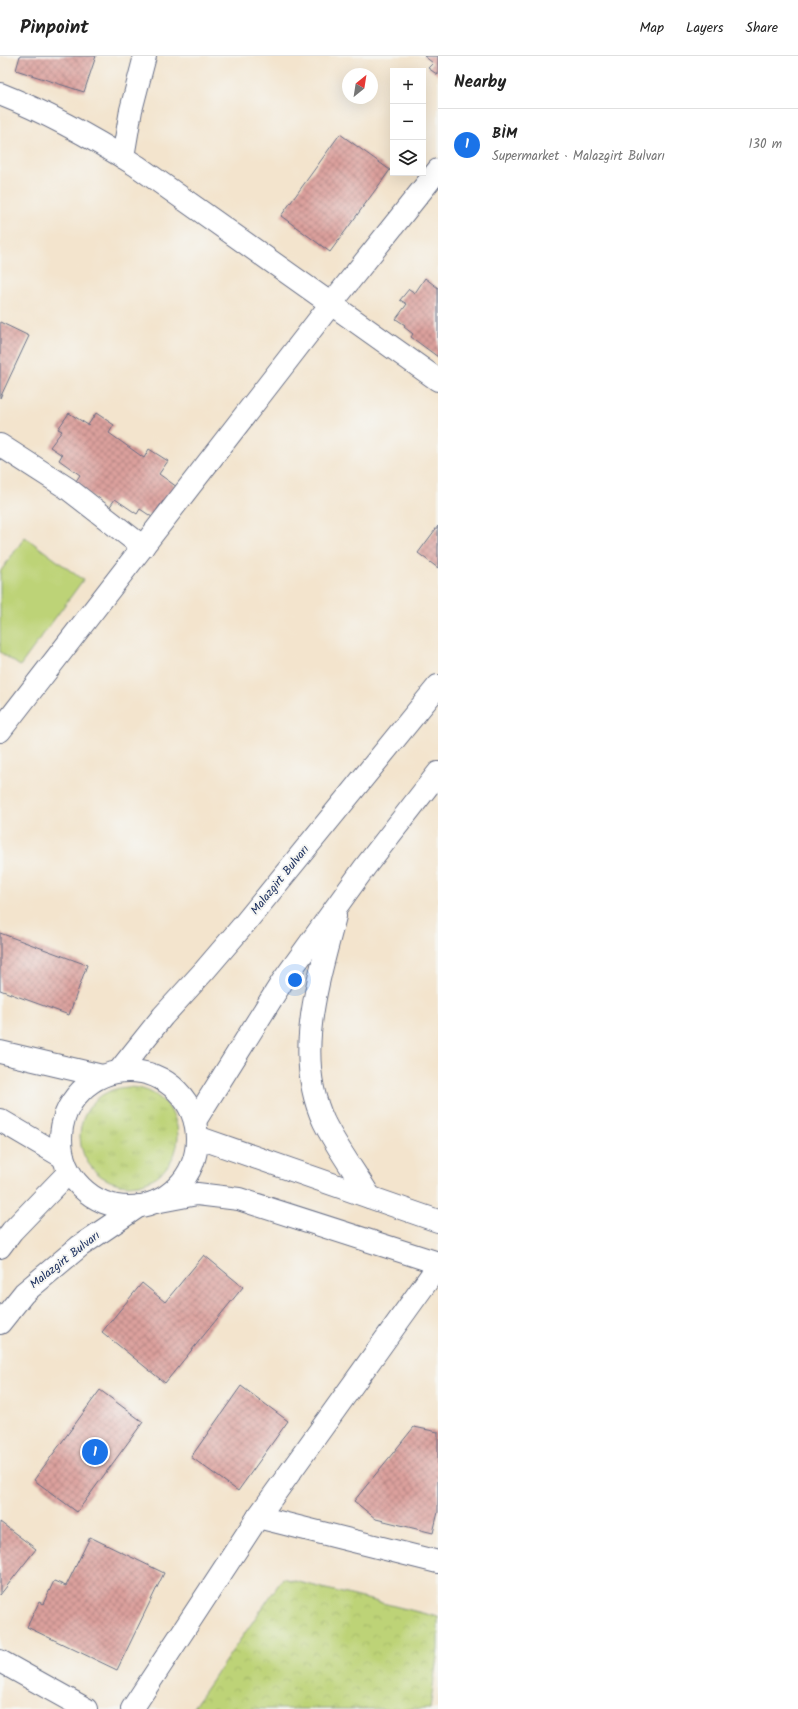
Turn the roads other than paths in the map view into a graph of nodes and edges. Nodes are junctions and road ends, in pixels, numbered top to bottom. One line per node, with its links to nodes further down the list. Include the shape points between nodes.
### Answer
1 (145, 56): 3 (main road, via 131,110)
2 (0, 94): 3 (main road, via 72,127)
3 (123, 157): 5 (main road)
4 (438, 170): 5 (main road)
5 (331, 304): 6 (main road); 8 (main road)
6 (438, 380)
7 (0, 445): 8 (main road, via 67,488)
8 (143, 547): 10 (main road)
9 (438, 686): 14 (main road, Malazgirt Bulvarı, via 241,928)
10 (0, 731)
11 (438, 773): 12 (main road)
12 (338, 904): 16 (main road, via 282,982); 18 (main road, via 314,998 309,1050 311,1073 315,1096 324,1120 336,1144)
13 (0, 1052): 14 (main road)
14 (111, 1073): 16 (main road, via 135,1071 166,1081 179,1092 188,1105); 17 (main road, via 88,1084 67,1108 60,1140)
15 (0, 1120): 17 (main road)
16 (196, 1129): 18 (main road); 19 (main road, via 196,1153 181,1183 169,1194)
17 (66, 1164): 19 (main road, via 79,1185 92,1196 107,1203 123,1206); 21 (main road)
18 (370, 1197): 20 (main road)
19 (147, 1204): 22 (main road, via 197,1194 240,1199); 23 (main road, Malazgirt Bulvarı, via 80,1246 24,1293)
20 (438, 1220)
21 (0, 1247)
22 (438, 1265): 24 (main road)
23 (0, 1323)
24 (258, 1517): 25 (main road); 28 (main road)
25 (438, 1562)
26 (0, 1661): 27 (main road)
27 (86, 1709)
28 (132, 1709)

